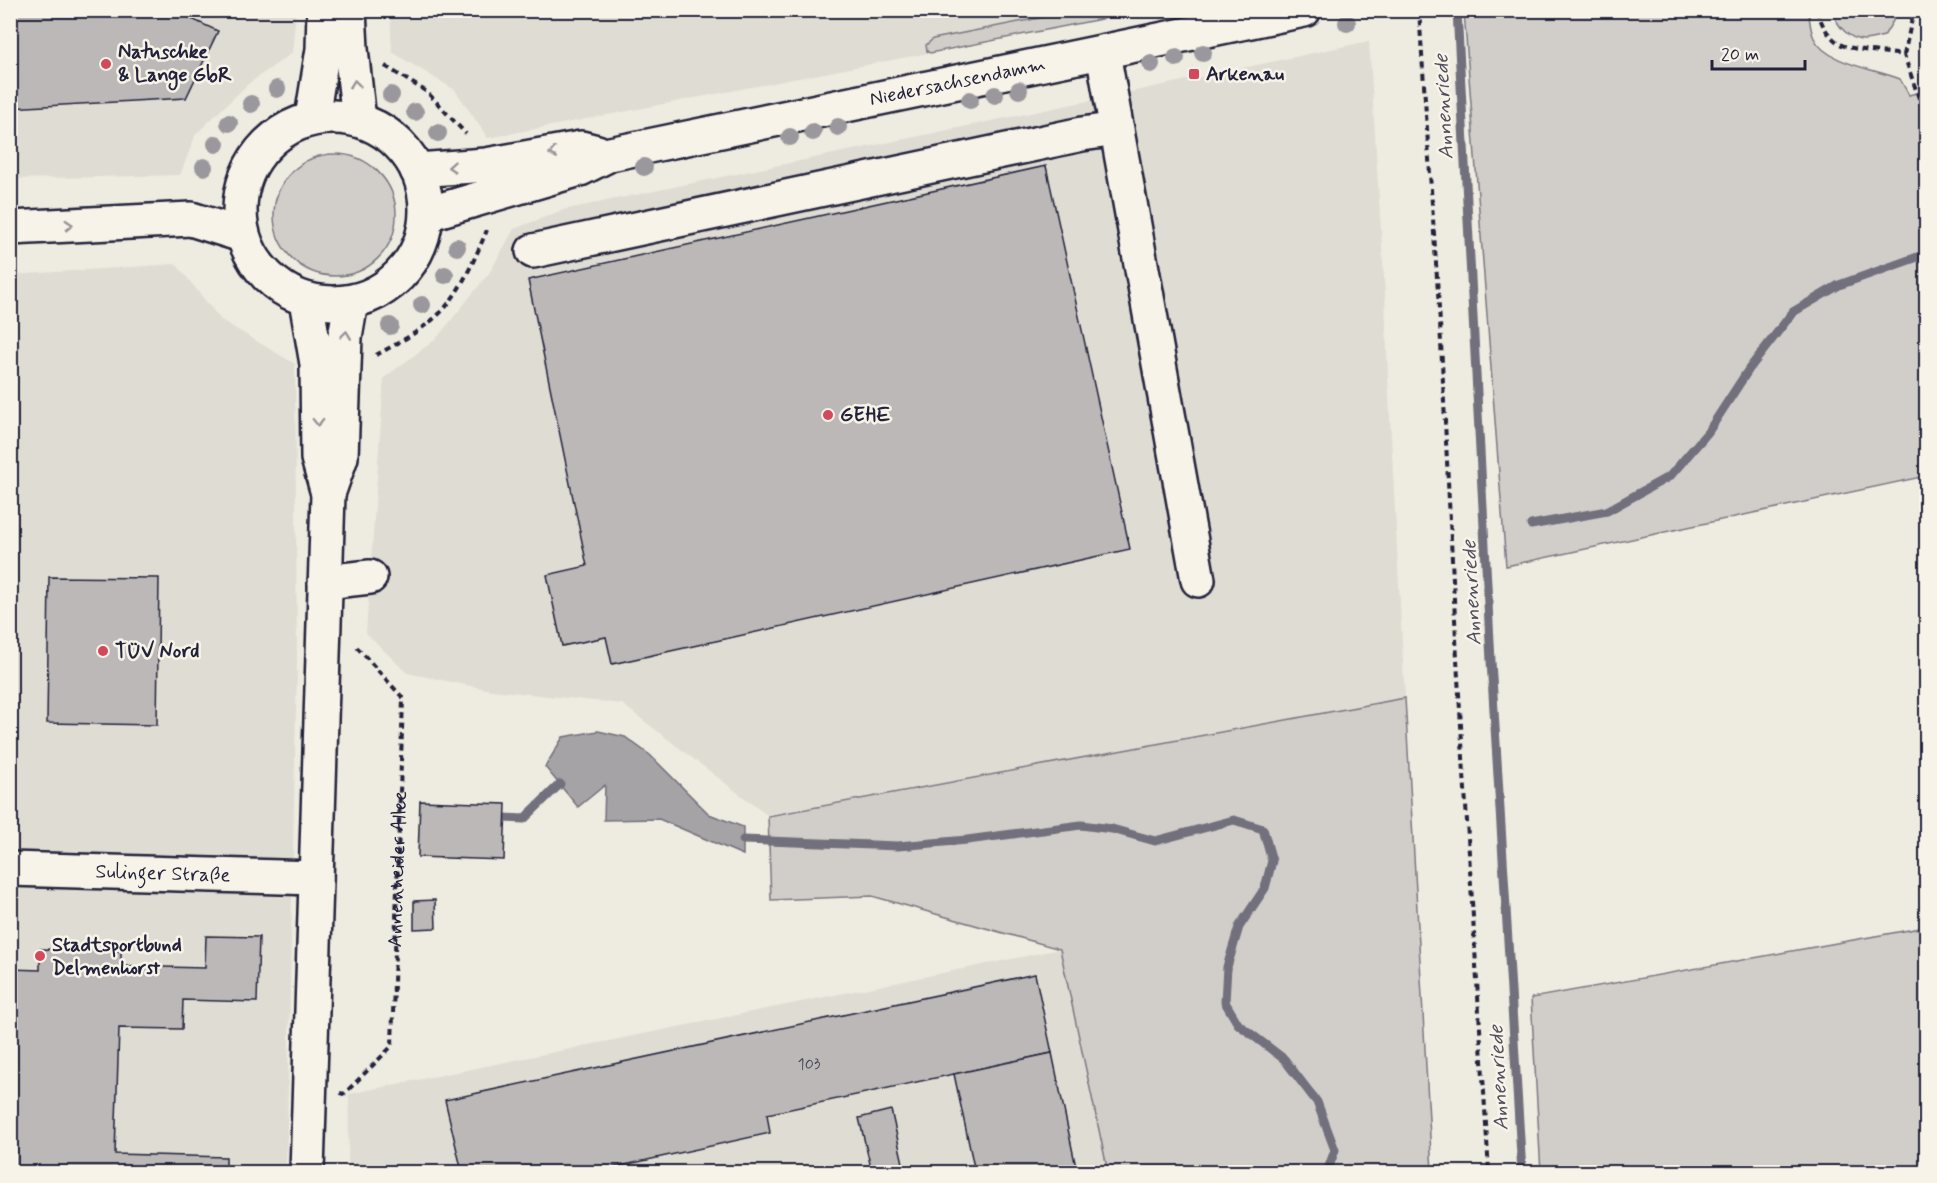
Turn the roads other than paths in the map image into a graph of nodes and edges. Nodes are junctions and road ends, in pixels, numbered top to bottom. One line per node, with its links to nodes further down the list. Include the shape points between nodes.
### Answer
1 (324, 10): 5 (main road, via 323,49)
2 (350, 10): 6 (main road, one-way to 2)
3 (1304, 10): 4 (main road, Niedersachsendamm)
4 (1102, 53): 7 (main road); 9 (main road, Niedersachsendamm, via 610,154 580,169)
5 (312, 118): 6 (main road, via 336,116); 12 (main road, via 286,128 265,145 251,164 242,187)
6 (359, 120): 8 (main road, via 393,138)
7 (1117, 129): 13 (main road); 18 (main road)
8 (417, 170): 9 (main road, Niedersachsendamm, one-way to 8); 10 (main road, via 425,191)
9 (489, 180): 10 (main road, Niedersachsendamm)
10 (427, 214): 15 (main road, via 415,255 402,273 386,287)
11 (10, 228): 12 (main road, one-way to 12, via 191,219)
12 (242, 235): 14 (main road, via 255,263 278,286)
13 (533, 251)
14 (306, 300): 15 (main road, via 328,304); 16 (main road, one-way to 16, via 317,364 318,458)
15 (351, 302): 16 (main road, one-way to 15, via 340,457 345,337)
16 (328, 494): 19 (main road)
17 (370, 577): 19 (main road)
18 (1198, 580)
19 (325, 582): 21 (main road)
20 (10, 869): 21 (main road, Sulinger Straße)
21 (316, 878): 22 (main road)
22 (307, 1173)

